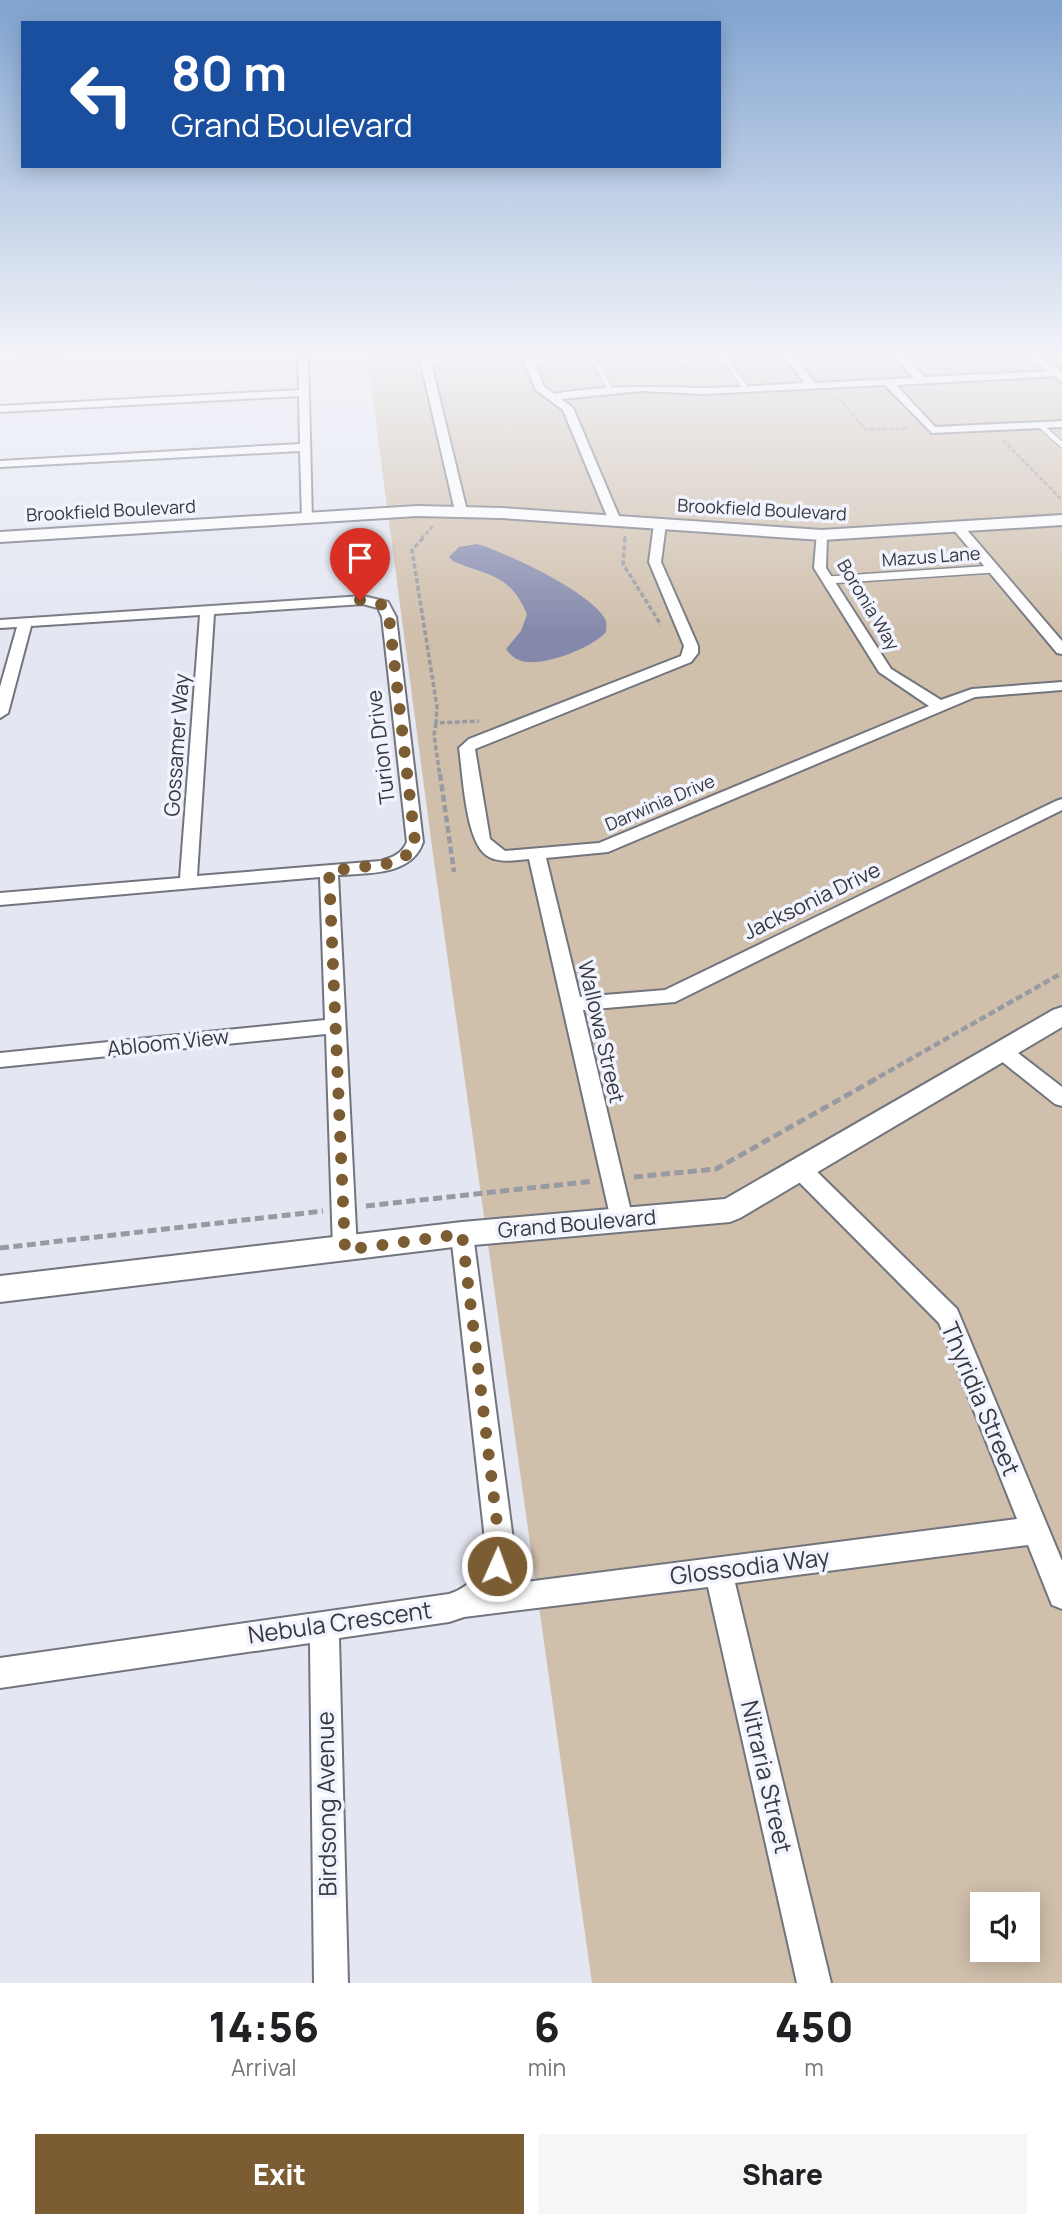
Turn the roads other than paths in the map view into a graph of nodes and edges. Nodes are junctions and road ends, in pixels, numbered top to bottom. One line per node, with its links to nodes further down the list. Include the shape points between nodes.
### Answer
1 (305, 447): 7 (street)
2 (295, 448): 5 (street)
3 (446, 448): 6 (street)
4 (587, 448): 9 (street)
5 (0, 464)
6 (461, 511): 7 (street, Brookfield Boulevard); 9 (street, Brookfield Boulevard)
7 (308, 518): 13 (street, Brookfield Boulevard)
8 (1062, 520): 11 (street, Brookfield Boulevard)
9 (622, 522): 10 (street, Brookfield Boulevard)
10 (660, 524): 12 (street, Brookfield Boulevard); 24 (street, Darwinia Drive, via 655,562 691,646 686,659 467,748 482,840 504,856)
11 (957, 526): 12 (street, Brookfield Boulevard); 14 (street)
12 (821, 535): 15 (street, Boronia Way, via 820,568)
13 (0, 537)
14 (994, 569): 15 (lane, Mazus Lane); 19 (street)
15 (828, 580): 21 (street, Boronia Way, via 886,672)
16 (207, 611): 17 (street, Turion Drive); 25 (street, Turion Drive, via 363,600 387,609 415,842 413,851 393,863); 26 (street, Gossamer Way)
17 (24, 623): 18 (street, Turion Drive); 22 (street)
18 (0, 624)
19 (1062, 650)
20 (1062, 686): 21 (street, Darwinia Drive, via 972,693)
21 (940, 706): 24 (street, Darwinia Drive, via 602,848)
22 (0, 713)
23 (1062, 804): 28 (street, Jacksonia Drive, via 668,997)
24 (537, 855): 28 (street, Wallowa Street)
25 (329, 871): 26 (street, Turion Drive); 30 (street)
26 (188, 883): 27 (street, Turion Drive)
27 (0, 899)
28 (572, 1004): 35 (street, Wallowa Street)
29 (1062, 1016): 31 (street, Grand Boulevard)
30 (335, 1026): 32 (street, Abloom View); 37 (street)
31 (1002, 1051): 33 (street); 34 (street, Grand Boulevard)
32 (0, 1060)
33 (1062, 1098)
34 (800, 1169): 35 (street, Grand Boulevard, via 730,1210); 39 (street, Thyridia Street, via 948,1316)
35 (622, 1220): 36 (street, Grand Boulevard)
36 (462, 1234): 37 (street, Grand Boulevard); 42 (street, via 499,1540 491,1579)
37 (345, 1250): 38 (street, Grand Boulevard)
38 (0, 1289)
39 (1035, 1530): 40 (street, Glossodia Way); 41 (street, Thyridia Street)
40 (718, 1571): 42 (street, Glossodia Way); 46 (street, Nitraria Street)
41 (1062, 1595)
42 (466, 1604): 43 (street, Nebula Crescent)
43 (324, 1625): 44 (street, Nebula Crescent); 45 (street, Birdsong Avenue)
44 (0, 1673)
45 (331, 1983)
46 (814, 1983)

